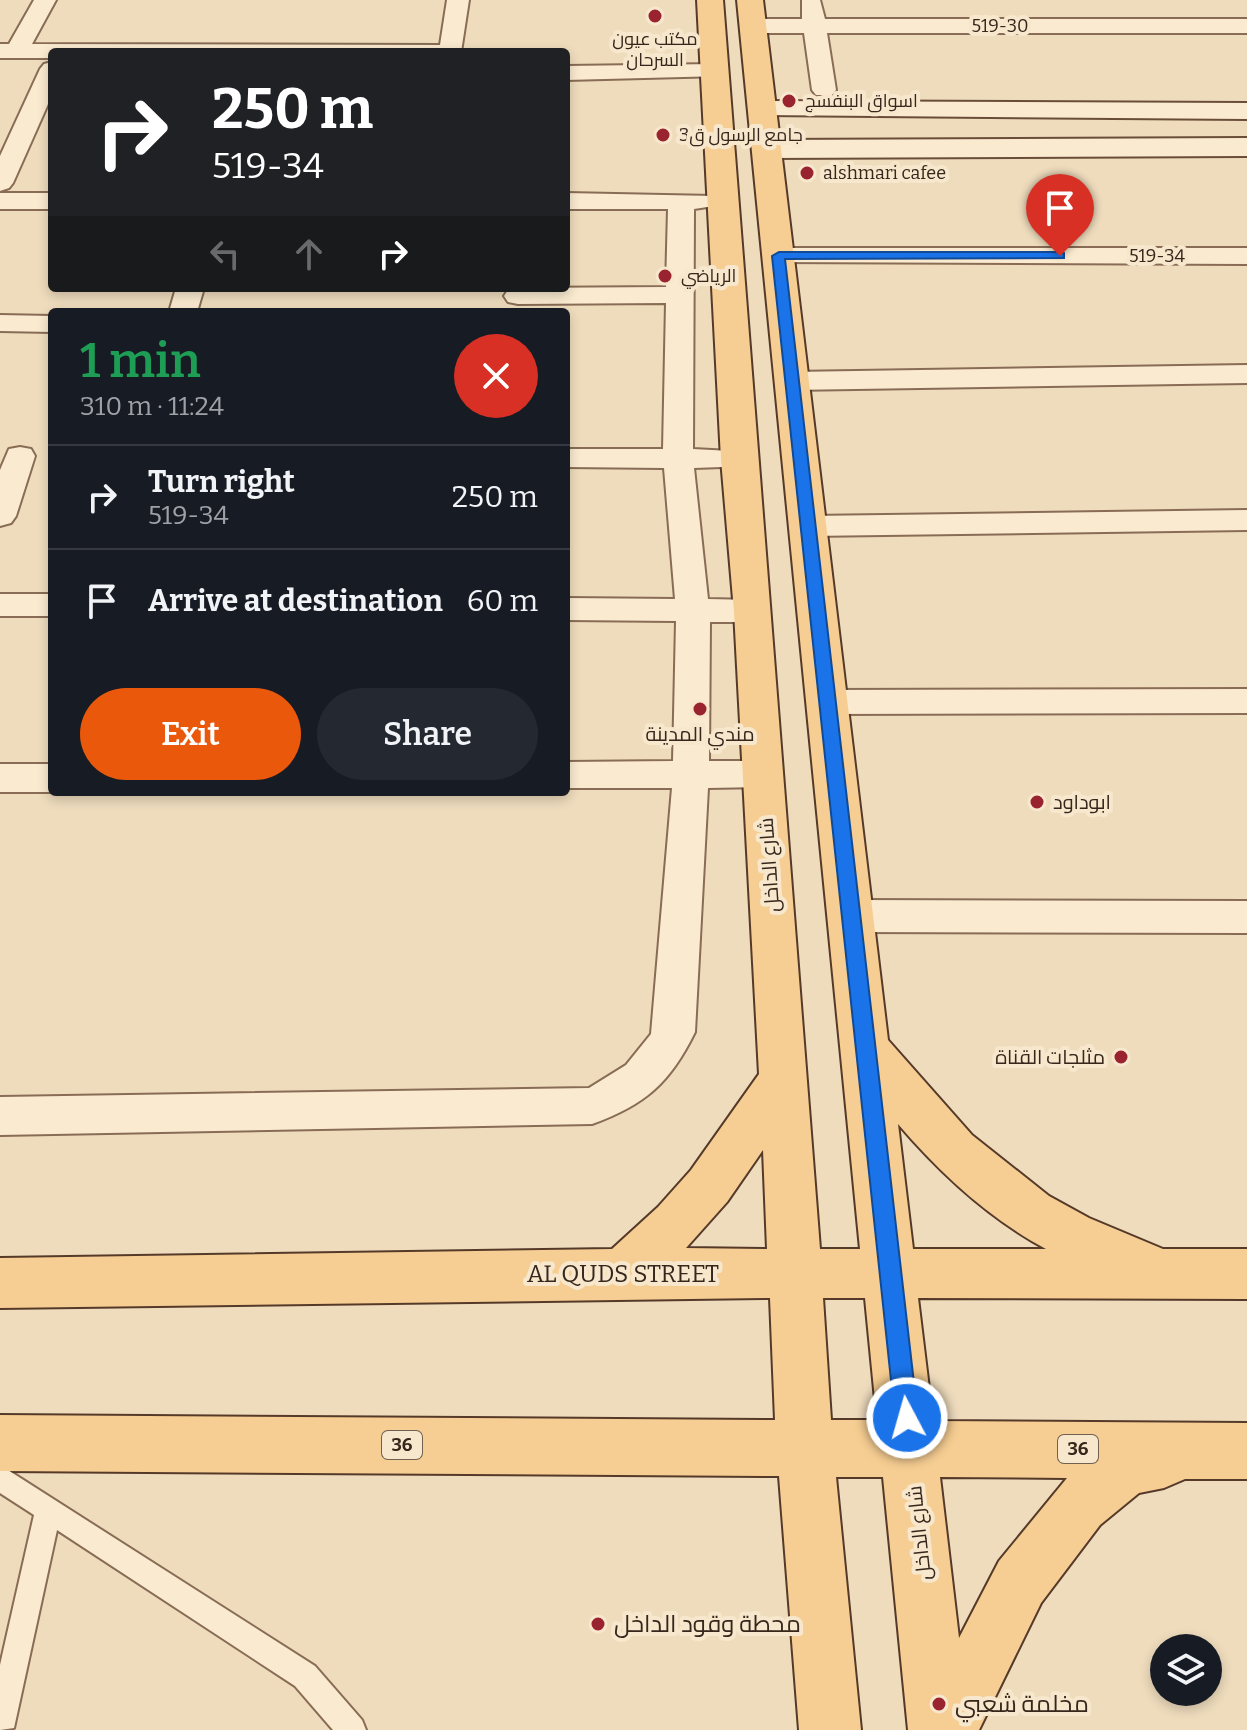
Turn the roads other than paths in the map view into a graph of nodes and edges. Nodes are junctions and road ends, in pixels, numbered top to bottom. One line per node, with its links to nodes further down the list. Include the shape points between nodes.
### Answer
1 (45, 0): 11 (street)
2 (458, 0): 10 (street)
3 (710, 0): 13 (main road, شارع الداخل)
4 (810, 0): 7 (street)
5 (1175, 0): 8 (street)
6 (751, 13): 7 (street, 519-30); 17 (main road, شارع الداخل)
7 (814, 26): 8 (street, 519-30); 16 (street)
8 (1188, 26): 9 (street, 519-30)
9 (1247, 26)
10 (451, 48)
11 (8, 51): 12 (street)
12 (48, 56)
13 (715, 71): 14 (street); 28 (main road, شارع الداخل)
14 (570, 73)
15 (48, 77): 19 (street)
16 (824, 90)
17 (762, 109): 18 (street); 22 (main road, شارع الداخل)
18 (1247, 111)
19 (21, 136): 20 (street); 23 (street)
20 (48, 136)
21 (1247, 147): 22 (street)
22 (767, 149): 29 (main road, شارع الداخل)
23 (0, 183)
24 (0, 201): 25 (street)
25 (48, 201)
26 (570, 201): 27 (street)
27 (681, 201): 28 (street); 31 (street)
28 (724, 201): 41 (main road, شارع الداخل)
29 (779, 256): 30 (street, 519-34); 36 (main road, شارع الداخل)
30 (1247, 256)
31 (679, 295): 32 (street); 40 (street)
32 (518, 296)
33 (0, 323): 34 (street)
34 (48, 324)
35 (1247, 374): 36 (street)
36 (791, 381): 44 (main road, شارع الداخل)
37 (10, 456): 38 (street); 42 (street)
38 (48, 456)
39 (570, 458): 40 (street)
40 (678, 459): 41 (street); 48 (street)
41 (739, 459): 49 (main road, شارع الداخل)
42 (0, 516)
43 (1247, 520): 44 (street)
44 (809, 526): 51 (main road, شارع الداخل)
45 (0, 605): 46 (street)
46 (48, 605)
47 (570, 609): 48 (street)
48 (693, 610): 49 (street); 52 (street)
49 (753, 611): 53 (main road, شارع الداخل)
50 (1247, 701): 51 (street)
51 (828, 702): 57 (main road, شارع الداخل)
52 (691, 774): 53 (street); 54 (street); 61 (street, via 674,1032 655,1066 627,1091 592,1106)
53 (763, 774): 60 (main road, شارع الداخل)
54 (570, 775)
55 (0, 778): 56 (street)
56 (48, 778)
57 (852, 916): 58 (street); 59 (main road, شارع الداخل)
58 (1247, 917)
59 (867, 1050): 63 (main road, شارع الداخل); 64 (main road, via 918,1116 987,1182 1060,1230)
60 (784, 1079): 62 (main road, via 709,1186); 66 (main road, شارع الداخل)
61 (0, 1116)
62 (623, 1273): 66 (main road, AL QUDS STREET); 67 (main road, AL QUDS STREET)
63 (890, 1273): 64 (main road, AL QUDS STREET); 66 (main road, AL QUDS STREET); 69 (main road, شارع الداخل)
64 (1162, 1274): 65 (main road, AL QUDS STREET)
65 (1247, 1274)
66 (795, 1275): 70 (main road, شارع الداخل)
67 (0, 1283)
68 (0, 1443): 70 (main road, 36)
69 (910, 1447): 70 (main road, 36); 71 (main road, 36); 77 (main road, شارع الداخل)
70 (805, 1449): 76 (main road, شارع الداخل)
71 (1232, 1451): 78 (main road, via 1126,1467 1080,1505 1020,1582)
72 (0, 1478): 73 (lane)
73 (48, 1510): 74 (lane); 75 (lane, via 305,1676)
74 (0, 1728)
75 (352, 1730)
76 (830, 1730)
77 (939, 1730)
78 (946, 1730)

